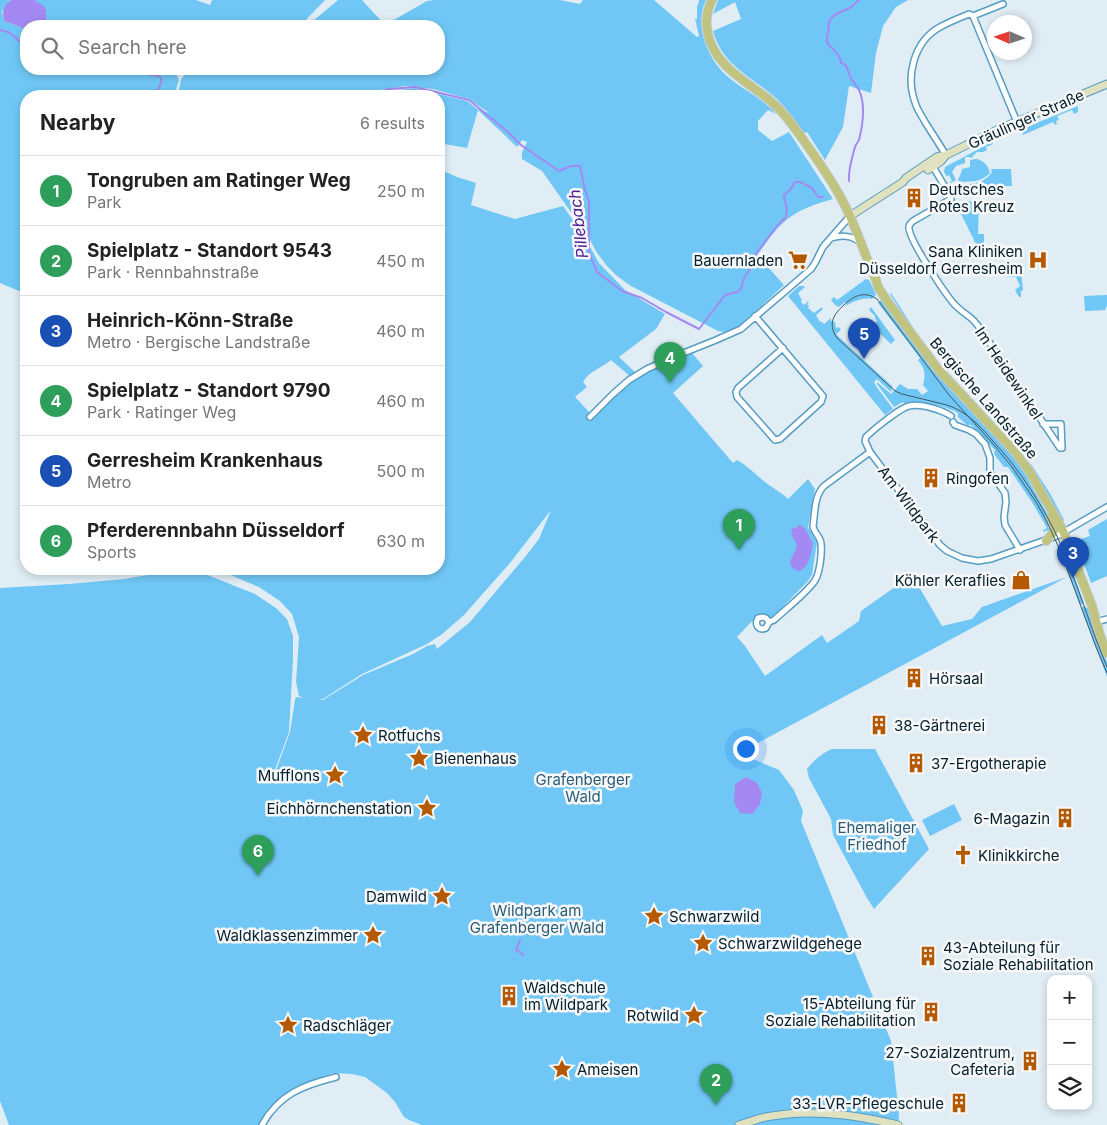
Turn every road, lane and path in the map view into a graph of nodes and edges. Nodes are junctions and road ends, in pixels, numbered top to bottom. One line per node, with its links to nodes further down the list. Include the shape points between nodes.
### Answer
1 (712, 0): 8 (main road, Bergische Landstraße, via 706,22 717,54 737,76 787,117 834,184)
2 (1003, 4): 3 (street)
3 (973, 16): 5 (street); 6 (street, via 969,14 933,32 912,64 913,99)
4 (1107, 84): 5 (main road, Gräulinger Straße)
5 (1017, 122): 6 (main road, Gräulinger Straße)
6 (946, 155): 7 (main road, Gräulinger Straße)
7 (932, 164): 8 (main road, Gräulinger Straße); 14 (street, Im Heidewinkel, via 950,200 913,221 909,226 912,237 947,296 981,330)
8 (850, 216): 9 (street); 10 (main road, Bergische Landstraße)
9 (831, 239): 10 (street, via 847,236); 11 (street, via 811,269)
10 (860, 242): 16 (main road, Bergische Landstraße, via 876,277 907,327 938,369 1015,452)
11 (754, 316): 12 (street); 13 (street, via 740,329 629,380)
12 (783, 348): 12 (street, via 736,392 775,440 780,439 823,398)
13 (590, 417)
14 (1044, 424): 14 (street, Im Heidewinkel, via 1060,448 1062,448 1061,424)
15 (870, 452): 20 (street, Am Wildpark, via 947,551 962,558 984,560); 20 (street, Am Wildpark, via 866,437 910,406 939,410 955,425 976,434 985,444 990,472 1005,493 1005,525); 22 (street, Am Wildpark, via 819,491 813,526 821,542 818,572 803,593)
16 (1046, 501): 18 (main road, Bergische Landstraße); 19 (main road, via 1055,527)
17 (1107, 507): 18 (street, Am Wildpark)
18 (1064, 533): 19 (street, Am Wildpark); 23 (main road, Bergische Landstraße)
19 (1046, 541): 20 (street, Am Wildpark)
20 (1020, 550)
21 (1107, 619): 23 (street)
22 (768, 622)
23 (1096, 622): 24 (main road, Bergische Landstraße)
24 (1107, 653)
25 (336, 1077): 26 (street, via 295,1091 276,1106)
26 (262, 1125)
27 (739, 1125): 28 (main road, via 770,1116 807,1112)
28 (898, 1125)

